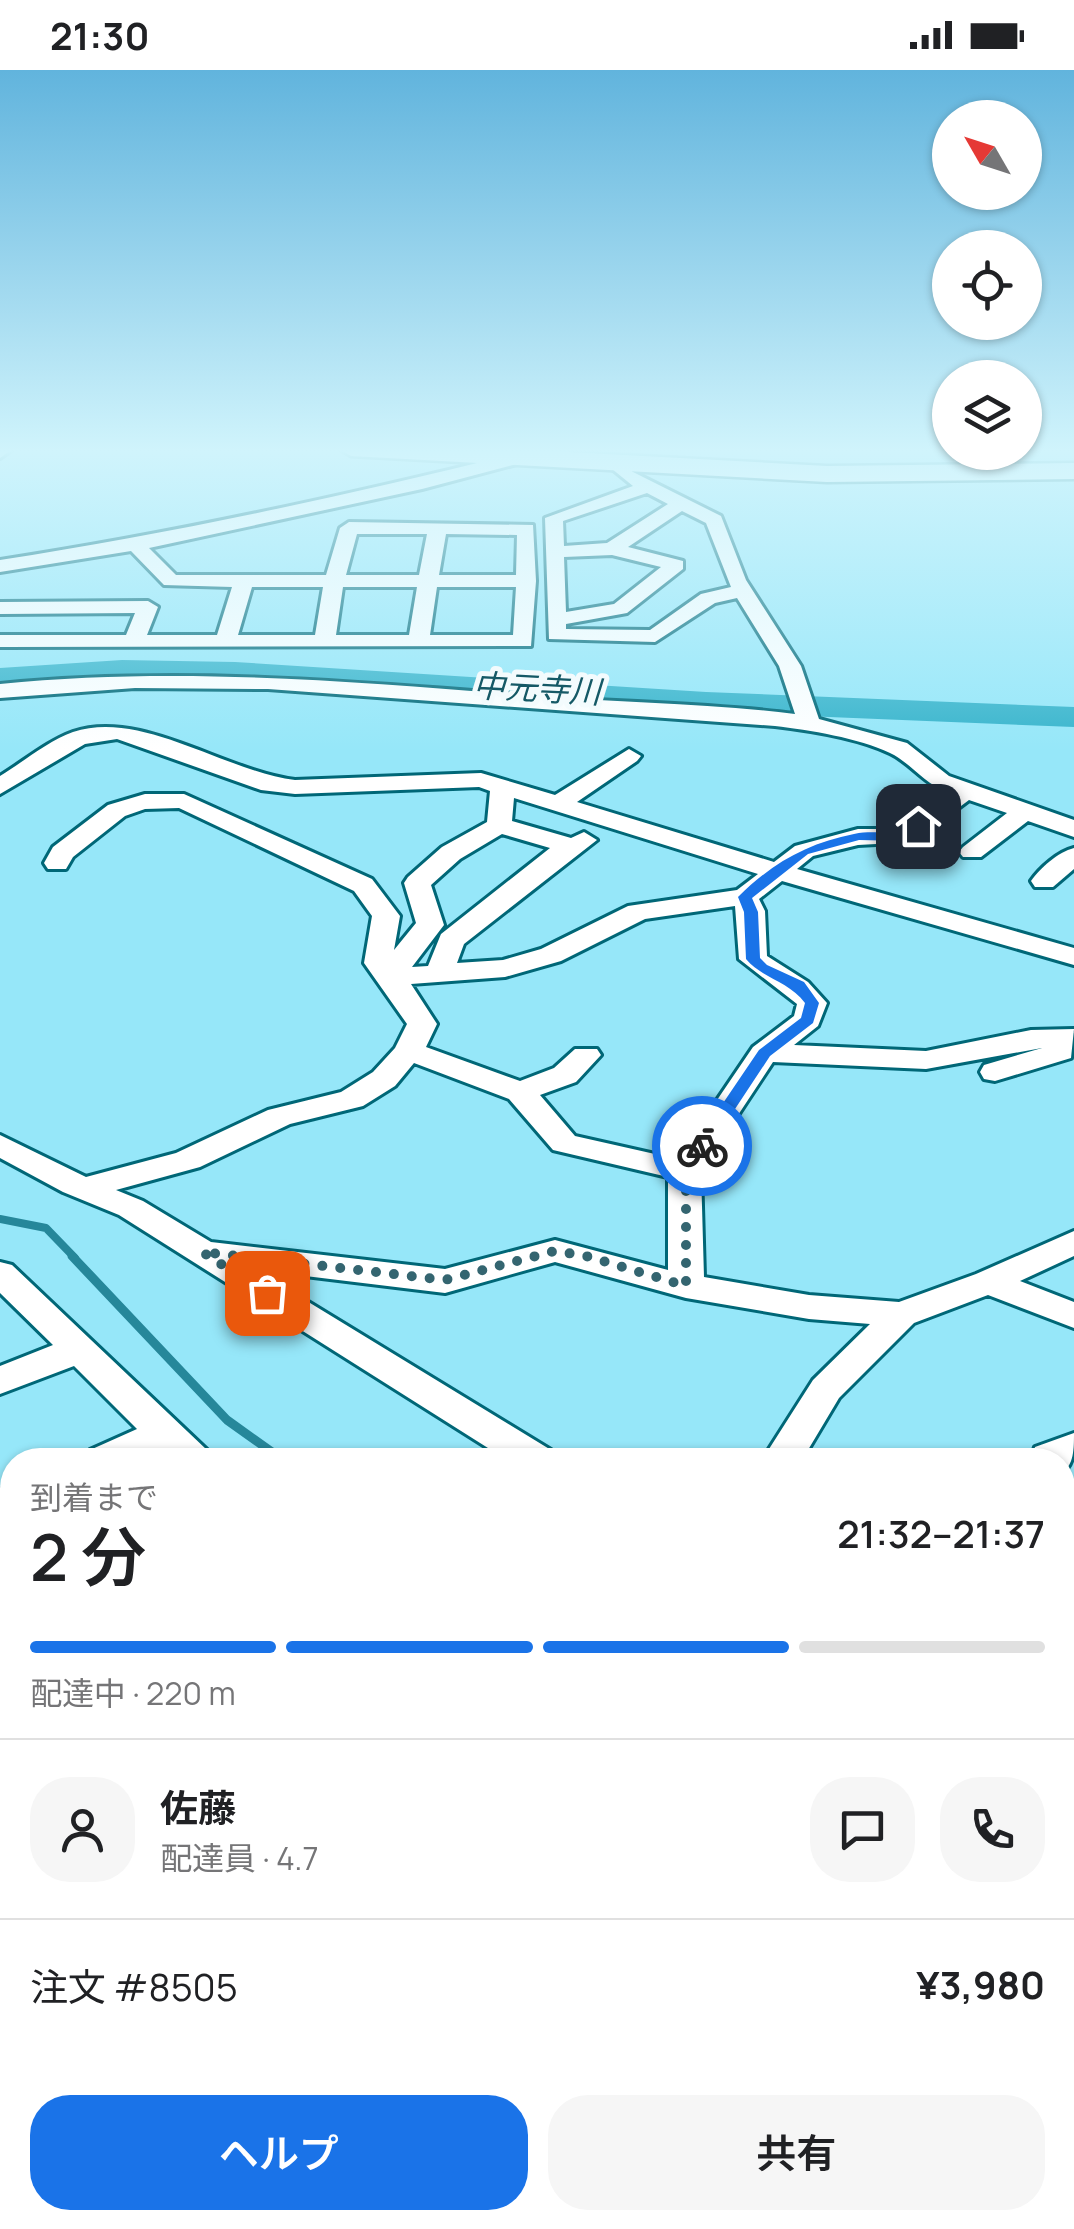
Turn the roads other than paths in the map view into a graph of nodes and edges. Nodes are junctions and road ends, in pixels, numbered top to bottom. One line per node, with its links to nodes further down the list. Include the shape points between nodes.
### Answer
1 (124, 549): 13 (street)
2 (138, 549): 14 (street)
3 (343, 549): 17 (street)
4 (433, 549): 18 (street)
5 (555, 549): 11 (street)
6 (645, 549): 10 (street)
7 (726, 549): 20 (street)
8 (612, 550): 10 (street); 11 (street)
9 (526, 551): 11 (street); 19 (street)
10 (636, 554): 22 (street, via 676,565)
11 (555, 557): 27 (street)
12 (0, 566): 13 (street)
13 (55, 566): 14 (street); 21 (street); 26 (street)
14 (163, 573): 16 (street); 24 (street)
15 (107, 581): 23 (street)
16 (244, 581): 17 (street); 30 (street)
17 (334, 581): 18 (street); 32 (street)
18 (428, 581): 19 (street); 33 (street)
19 (526, 581): 28 (street)
20 (743, 591): 22 (street); 37 (street, via 790,666)
21 (0, 592)
22 (663, 603): 27 (street); 27 (street, via 654,636 556,635)
23 (93, 607): 24 (street); 26 (street); 35 (street)
24 (148, 607): 29 (street)
25 (0, 608): 26 (street)
26 (44, 608): 34 (street)
27 (556, 622): 28 (street)
28 (524, 624): 33 (street, via 523,641)
29 (134, 640): 30 (street); 35 (street)
30 (226, 640): 32 (street)
31 (0, 641): 34 (street)
32 (324, 641): 33 (street)
33 (418, 641)
34 (25, 642): 35 (street)
35 (74, 642)
36 (0, 691): 37 (street, via 268,680)
37 (808, 719): 41 (street, via 899,748 940,781)
38 (629, 756): 42 (street)
39 (503, 785): 40 (street, via 261,783 119,732 78,738); 42 (street); 45 (street)
40 (0, 787)
41 (965, 791): 43 (street); 51 (street, via 904,837 834,841)
42 (560, 802): 44 (street)
43 (1024, 812): 46 (street); 48 (street)
44 (610, 818): 47 (street, via 576,847); 51 (street)
45 (499, 825): 47 (street); 56 (street, via 417,883 430,925)
46 (1074, 829)
47 (570, 845): 55 (street, via 450,940)
48 (972, 852)
49 (1074, 856): 52 (street)
50 (57, 863): 56 (street, via 123,804 184,801 364,885 386,916 378,964)
51 (778, 870): 53 (street); 54 (street)
52 (1044, 880)
53 (745, 897): 55 (street, via 638,912 551,955 505,968); 60 (street, via 753,959 799,985 812,1003 808,1020)
54 (1074, 957)
55 (439, 974): 56 (street)
56 (392, 977): 59 (street, via 422,1024)
57 (1074, 1038): 60 (street, via 1031,1039 926,1060)
58 (1074, 1048): 62 (street)
59 (408, 1051): 63 (street); 66 (street, via 384,1079 352,1099 279,1117 188,1160)
60 (764, 1053): 65 (street)
61 (586, 1055): 63 (street, via 565,1075)
62 (995, 1072)
63 (520, 1092): 65 (street, via 564,1143)
64 (0, 1145): 66 (street)
65 (686, 1170): 71 (street)
66 (84, 1188): 68 (street, via 132,1208)
67 (1074, 1242): 70 (street)
68 (202, 1252): 71 (street, via 445,1280 555,1251); 79 (street)
69 (0, 1273): 74 (street)
70 (988, 1282): 72 (street); 73 (street)
71 (686, 1286): 72 (street, via 809,1308)
72 (901, 1314): 80 (street, via 826,1389)
73 (1074, 1316)
74 (79, 1348): 75 (street); 76 (street)
75 (0, 1381)
76 (164, 1433): 77 (street); 78 (street)
77 (131, 1448)
78 (180, 1448)
79 (518, 1448)
80 (789, 1448)

